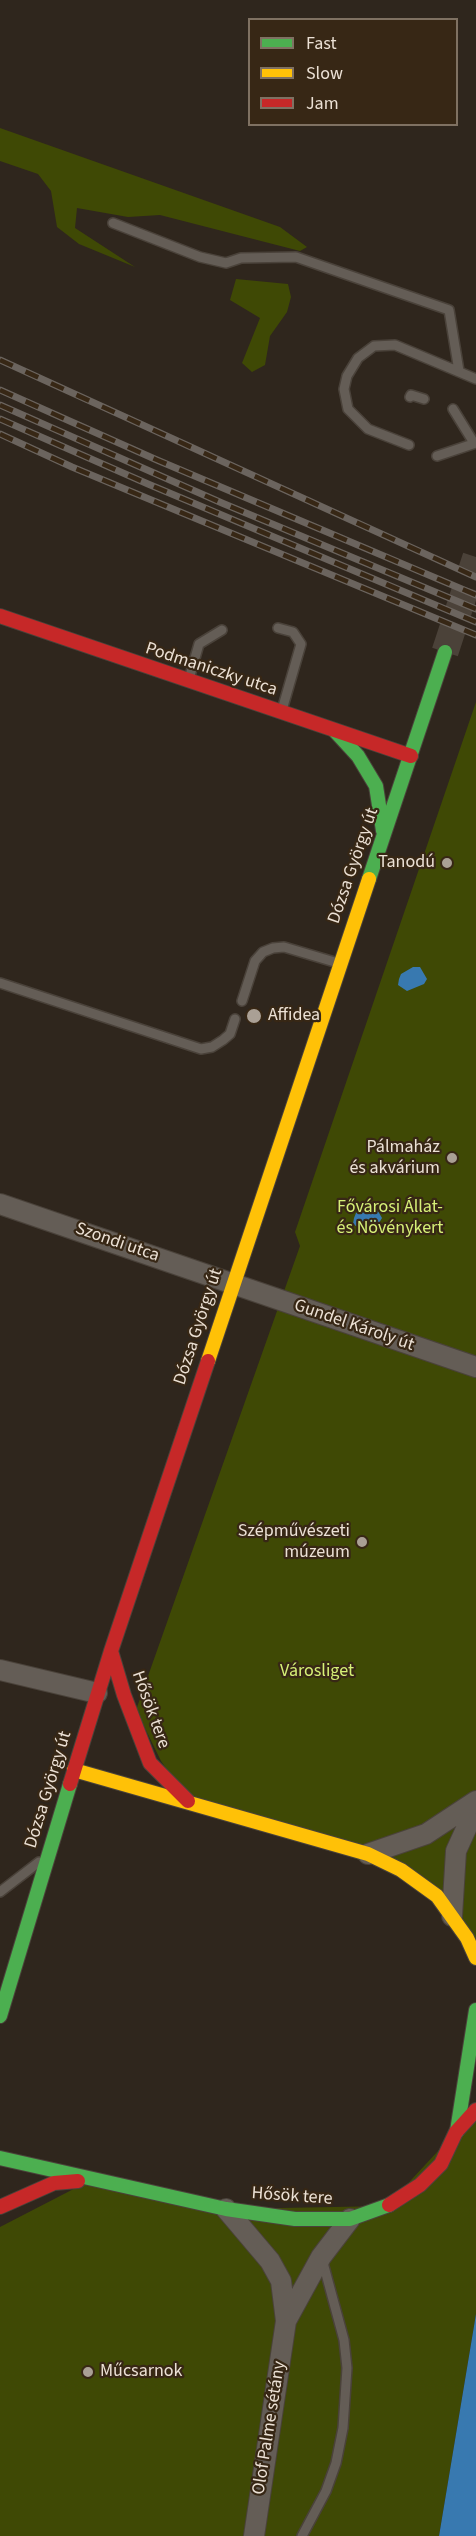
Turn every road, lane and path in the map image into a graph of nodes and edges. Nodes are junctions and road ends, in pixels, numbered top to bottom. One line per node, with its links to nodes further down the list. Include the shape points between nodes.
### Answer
1 (113, 223): 2 (lane, via 200,257 226,263 241,258 296,257 448,310)
2 (459, 372): 3 (lane); 8 (lane, via 395,345 374,346 358,357 344,389 348,409 360,423 396,435)
3 (476, 379)
4 (410, 398): 5 (lane, via 411,395)
5 (424, 399)
6 (453, 409): 7 (lane)
7 (475, 443): 9 (lane)
8 (409, 445)
9 (437, 456)
10 (0, 616): 14 (street, Podmaniczky utca)
11 (278, 628): 15 (lane, via 293,632 301,644)
12 (222, 630): 14 (lane, via 200,644)
13 (445, 652): 17 (street, Dózsa György út)
14 (188, 681): 15 (street, Podmaniczky utca)
15 (281, 712): 16 (street, Podmaniczky utca)
16 (334, 730): 17 (street, Podmaniczky utca); 18 (street, via 358,756 376,786)
17 (411, 756): 18 (street, Dózsa György út)
18 (384, 835): 19 (street, Dózsa György út)
19 (340, 964): 21 (lane, via 284,947 273,948 255,961); 24 (street, Dózsa György út)
20 (0, 983): 22 (lane, via 201,1048 223,1040)
21 (242, 1001)
22 (235, 1020)
23 (0, 1204): 24 (street, Szondi utca)
24 (233, 1283): 25 (street, Gundel Károly út); 26 (street, Dózsa György út)
25 (476, 1367)
26 (111, 1651): 28 (street, Dózsa György út); 31 (street, Hősök tere, via 150,1763)
27 (0, 1670): 28 (street)
28 (98, 1693): 29 (street, Dózsa György út)
29 (74, 1770): 31 (street, Hősök tere); 34 (street, Dózsa György út)
30 (476, 1801): 33 (street, via 426,1834)
31 (189, 1802): 33 (street, Hősök tere)
32 (476, 1807): 36 (street, via 456,1851)
33 (368, 1854): 36 (street, Hősök tere, via 418,1880)
34 (48, 1855): 35 (lane); 38 (street, Dózsa György út)
35 (0, 1892)
36 (452, 1916): 37 (street, Hősök tere)
37 (476, 1958)
38 (4, 1984): 40 (street, Dózsa György út)
39 (476, 2010): 42 (street, Hősök tere)
40 (0, 2016)
41 (476, 2110): 42 (street, Hősök tere)
42 (456, 2132): 47 (street, Hősök tere, via 441,2164 420,2185 387,2206)
43 (0, 2158): 44 (street, Hősök tere)
44 (91, 2180): 45 (street, Hősök tere, via 54,2183); 46 (street, Hősök tere)
45 (0, 2207)
46 (226, 2209): 47 (street, Hősök tere, via 295,2219); 49 (street, Olof Palme sétány, via 270,2260 281,2281)
47 (351, 2219): 48 (street, Olof Palme sétány)
48 (321, 2257): 49 (street, Olof Palme sétány); 51 (lane, via 344,2340 347,2368 343,2428 326,2491)
49 (286, 2321): 50 (street, Olof Palme sétány)
50 (254, 2536)
51 (302, 2536)

